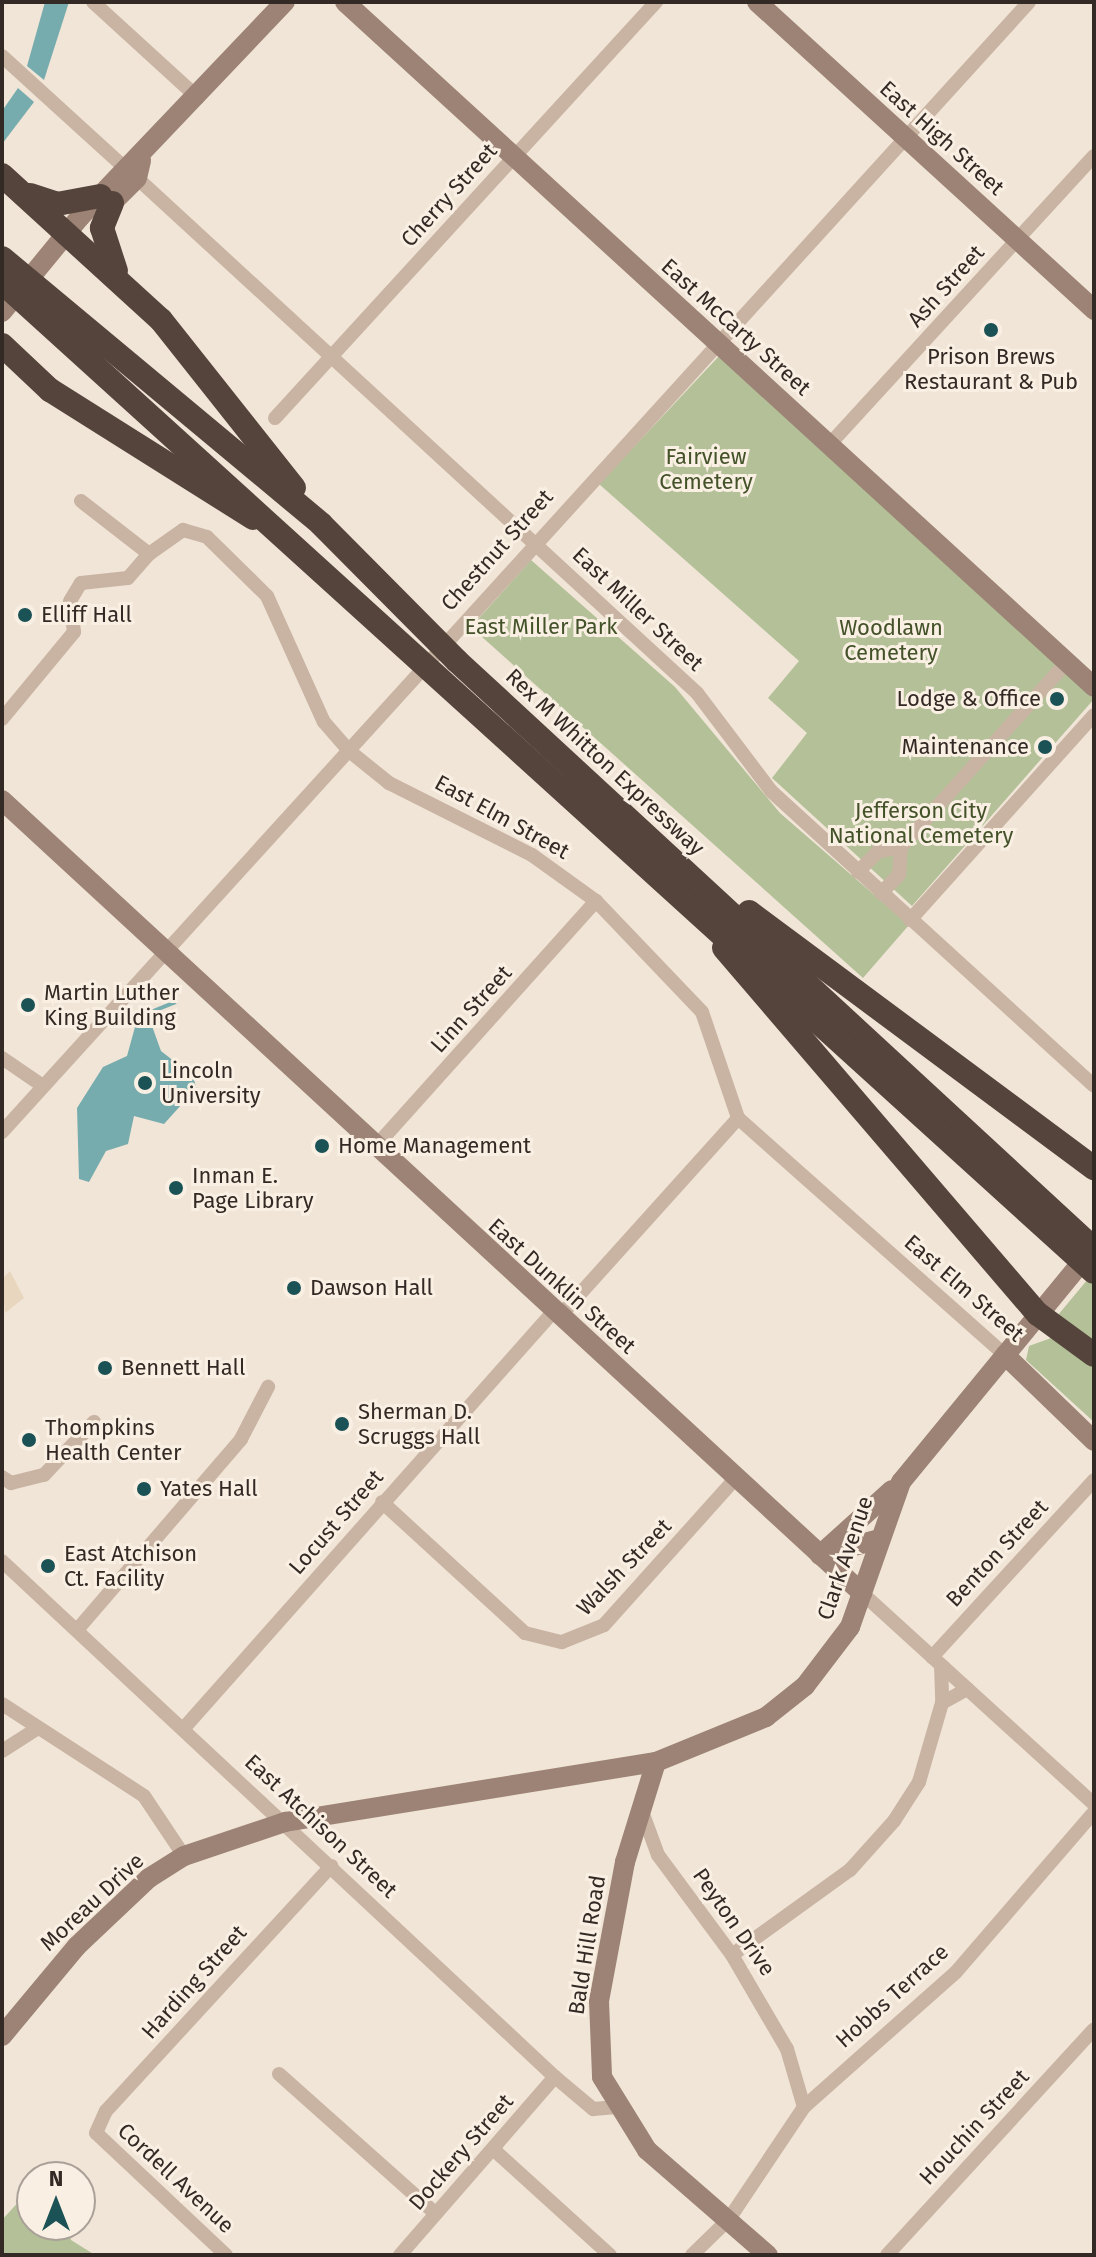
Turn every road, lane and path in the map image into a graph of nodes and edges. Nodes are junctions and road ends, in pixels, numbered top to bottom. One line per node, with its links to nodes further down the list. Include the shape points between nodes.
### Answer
1 (93, 2): 8 (street)
2 (285, 2): 8 (main road)
3 (345, 2): 10 (main road, East McCarty Street)
4 (656, 2): 10 (street, Cherry Street)
5 (757, 2): 9 (main road, East High Street)
6 (1029, 2): 9 (street, Chestnut Street)
7 (2, 56): 12 (street, East Miller Street)
8 (198, 98): 12 (main road)
9 (906, 137): 16 (main road, East High Street); 23 (street, Chestnut Street)
10 (514, 156): 23 (main road, East McCarty Street); 25 (street, Cherry Street)
11 (1094, 156): 16 (street, Ash Street)
12 (134, 169): 14 (main road); 25 (street, East Miller Street)
13 (10, 181): 14 (highway, via 57,204); 15 (highway)
14 (106, 200): 15 (main road); 19 (highway, via 105,248)
15 (71, 236): 19 (highway); 21 (main road)
16 (1018, 239): 20 (main road, East High Street); 29 (street, Ash Street)
17 (2, 258): 22 (highway, Rex M Whitton Expressway)
18 (2, 282): 22 (highway, Rex M Whitton Expressway)
19 (124, 283): 31 (highway, via 202,367)
20 (1094, 310)
21 (2, 312)
22 (64, 320): 31 (highway, Rex M Whitton Expressway); 33 (highway, Rex M Whitton Expressway)
23 (717, 342): 29 (main road, East McCarty Street); 32 (street, Chestnut Street)
24 (2, 345): 27 (highway)
25 (330, 358): 28 (street, Cherry Street); 32 (street, East Miller Street)
26 (2, 360): 27 (highway)
27 (25, 370): 33 (highway)
28 (275, 418)
29 (829, 445): 35 (main road, East McCarty Street)
30 (81, 501): 34 (street)
31 (321, 524): 42 (highway, Rex M Whitton Expressway, via 457,661)
32 (534, 543): 39 (street, Chestnut Street); 43 (street, East Miller Street, via 697,693 771,791)
33 (303, 549): 46 (highway, Rex M Whitton Expressway)
34 (149, 554): 38 (street, via 128,578 81,583 70,601 74,632); 39 (street, East Elm Street, via 183,530 207,537 267,596 324,722)
35 (1067, 662): 36 (main road, East McCarty Street); 41 (street)
36 (1094, 687)
37 (1094, 715): 47 (street)
38 (2, 719)
39 (348, 750): 45 (street, East Elm Street, via 389,783 532,855); 48 (street, Chestnut Street)
40 (2, 800): 48 (main road, East Dunklin Street)
41 (901, 847): 43 (street, via 877,852); 44 (street, via 899,875)
42 (669, 856): 55 (highway); 56 (highway, Rex M Whitton Expressway)
43 (858, 872): 44 (street, East Miller Street)
44 (881, 893): 47 (street, East Miller Street)
45 (596, 901): 52 (street, East Elm Street, via 702,1012); 54 (street, Linn Street)
46 (690, 901): 57 (highway, Rex M Whitton Expressway); 59 (highway, via 737,966)
47 (910, 920): 51 (street, East Miller Street)
48 (165, 950): 50 (street, Chestnut Street); 54 (main road, East Dunklin Street)
49 (2, 1058): 50 (street)
50 (43, 1086): 53 (street, Chestnut Street)
51 (1094, 1086)
52 (738, 1118): 58 (street, Locust Street); 60 (street, East Elm Street)
53 (2, 1132)
54 (377, 1145): 58 (main road, East Dunklin Street)
55 (1094, 1168)
56 (1094, 1248): 59 (main road, Clark Avenue)
57 (1094, 1272)
58 (557, 1313): 66 (main road, East Dunklin Street); 69 (street, Locust Street)
59 (1038, 1314): 60 (main road, Clark Avenue); 61 (highway)
60 (1005, 1355): 64 (main road, East Elm Street); 68 (main road, Clark Avenue)
61 (1094, 1355)
62 (268, 1387): 74 (street, via 241,1439)
63 (94, 1422): 65 (street, via 44,1475 11,1483)
64 (1094, 1441)
65 (2, 1477)
66 (736, 1478): 69 (street, Walsh Street, via 604,1625 562,1642 525,1633); 71 (main road, East Dunklin Street)
67 (1094, 1480): 75 (street, Benton Street)
68 (901, 1482): 70 (main road, Clark Avenue); 71 (main road)
69 (382, 1502): 80 (street, Locust Street)
70 (876, 1540): 71 (main road); 73 (main road, Clark Avenue)
71 (820, 1555): 73 (main road, East Dunklin Street)
72 (2, 1561): 74 (street, East Atchison Street)
73 (862, 1593): 75 (street, East Dunklin Street); 82 (main road, Clark Avenue, via 850,1627 805,1686 736,1735)
74 (77, 1630): 80 (street, East Atchison Street)
75 (936, 1661): 76 (street, East Dunklin Street); 77 (street)
76 (967, 1689): 77 (street); 83 (street, East Dunklin Street)
77 (942, 1703): 89 (street, via 919,1782 894,1821 850,1870)
78 (2, 1704): 79 (street)
79 (38, 1728): 81 (street); 87 (street, via 144,1796)
80 (184, 1728): 86 (street, East Atchison Street)
81 (2, 1751)
82 (656, 1762): 85 (main road); 86 (main road, Clark Avenue)
83 (1094, 1804)
84 (1094, 1812): 95 (street, Hobbs Terrace, via 956,1972)
85 (644, 1817): 89 (street, Peyton Drive, via 658,1855); 94 (main road, Bald Hill Road, via 625,1862 599,2001 598,2052)
86 (285, 1822): 87 (main road, Moreau Drive); 88 (street, East Atchison Street)
87 (184, 1856): 91 (main road, Moreau Drive, via 149,1878 77,1946)
88 (331, 1866): 93 (street, East Atchison Street); 96 (street, Harding Street, via 106,2111)
89 (732, 1955): 95 (street, Peyton Drive, via 787,2049)
90 (1094, 2029): 105 (street, Houchin Street)
91 (2, 2036)
92 (279, 2074): 98 (street)
93 (555, 2077): 94 (street, East Atchison Street, via 593,2109); 97 (street, Dockery Street)
94 (614, 2107): 99 (main road, Bald Hill Road, via 647,2150)
95 (804, 2107): 99 (street, Hobbs Terrace)
96 (96, 2133): 100 (street, Cordell Avenue)
97 (493, 2149): 98 (street, Dockery Street); 102 (street)
98 (436, 2214): 101 (street, Dockery Street)
99 (729, 2219): 103 (street, Hobbs Terrace); 104 (main road, Bald Hill Road)
100 (226, 2255)
101 (400, 2255)
102 (610, 2255)
103 (692, 2255)
104 (768, 2255)
105 (887, 2255)

